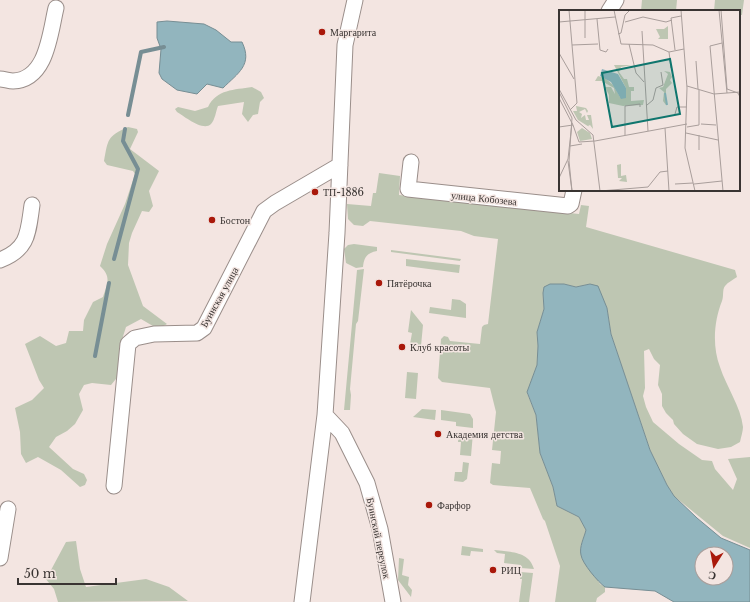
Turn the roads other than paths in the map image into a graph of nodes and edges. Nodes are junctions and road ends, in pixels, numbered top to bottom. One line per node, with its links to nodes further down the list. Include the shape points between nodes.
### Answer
1 (355, 0): 7 (street, via 345,45)
2 (616, 0): 4 (street)
3 (56, 8): 5 (street, via 41,62 24,78 12,81)
4 (610, 10)
5 (1, 79)
6 (411, 162): 8 (street, улица Кобозева, via 408,189 568,206 571,204)
7 (340, 165): 11 (street); 12 (street, Буинская улица, via 264,211 204,328 198,333 154,334 135,338 128,344)
8 (574, 191)
9 (32, 205): 10 (street, via 26,238 20,249)
10 (0, 260)
11 (325, 415): 15 (street); 16 (street, Буинский переулок, via 342,433 367,483 380,530)
12 (114, 486)
13 (8, 508): 14 (street)
14 (0, 558)
15 (302, 602)
16 (393, 602)

